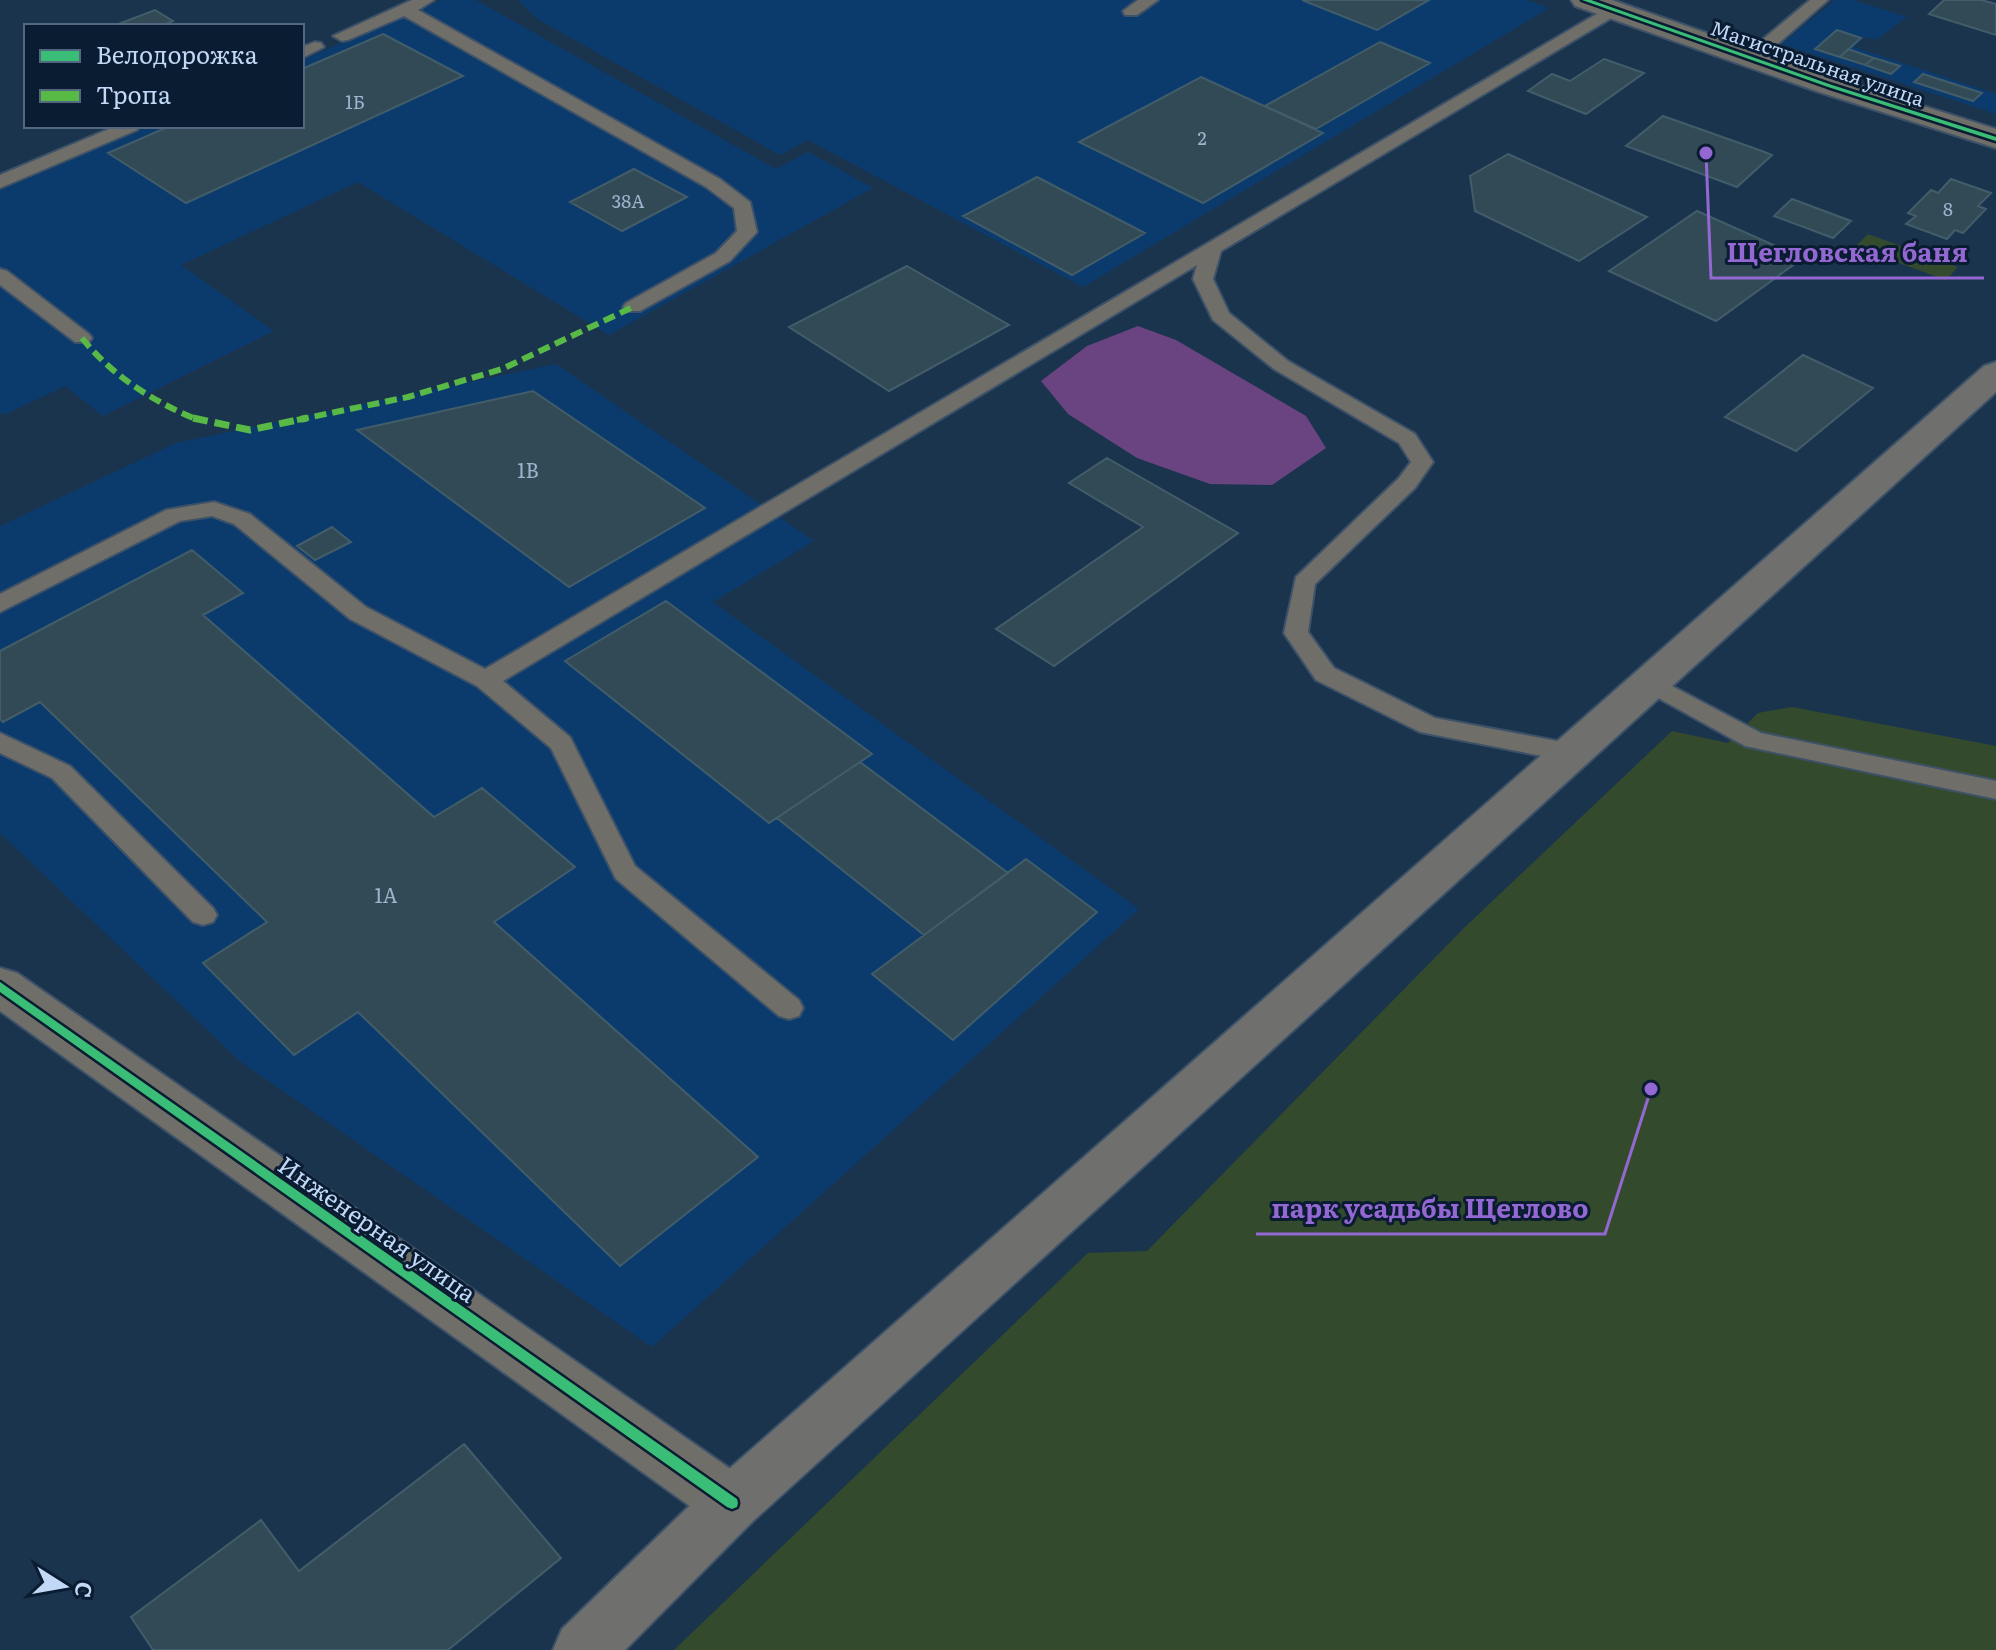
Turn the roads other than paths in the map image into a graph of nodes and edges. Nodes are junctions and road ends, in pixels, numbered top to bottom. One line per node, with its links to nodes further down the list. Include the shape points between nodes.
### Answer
1 (426, 0): 5 (lane)
2 (1150, 0): 6 (lane)
3 (1820, 0): 8 (lane)
4 (1598, 5): 8 (street, Магистральная улица); 12 (lane)
5 (404, 9): 7 (lane); 14 (lane, via 713,183 743,206 747,232 723,257)
6 (1131, 11)
7 (342, 36)
8 (1750, 59): 10 (street, Магистральная улица)
9 (126, 128): 11 (lane)
10 (1996, 139)
11 (0, 182)
12 (1213, 246): 18 (lane); 21 (lane, via 1203,279 1220,316 1281,365 1407,439 1422,462 1407,483 1304,582 1296,633 1303,644 1325,674 1429,726)
13 (0, 275): 15 (lane)
14 (633, 307)
15 (82, 338)
16 (1996, 373): 19 (main road)
17 (0, 604): 18 (lane, via 174,515 214,509 242,519 358,613)
18 (486, 680): 25 (lane, via 561,743 625,872)
19 (1651, 683): 21 (main road); 22 (lane, via 1754,740)
20 (0, 742): 23 (lane, via 61,772)
21 (1573, 753): 26 (main road)
22 (1996, 790)
23 (203, 915)
24 (0, 986): 26 (street, Инженерная улица)
25 (789, 1008)
26 (732, 1503): 27 (main road)
27 (583, 1650)

